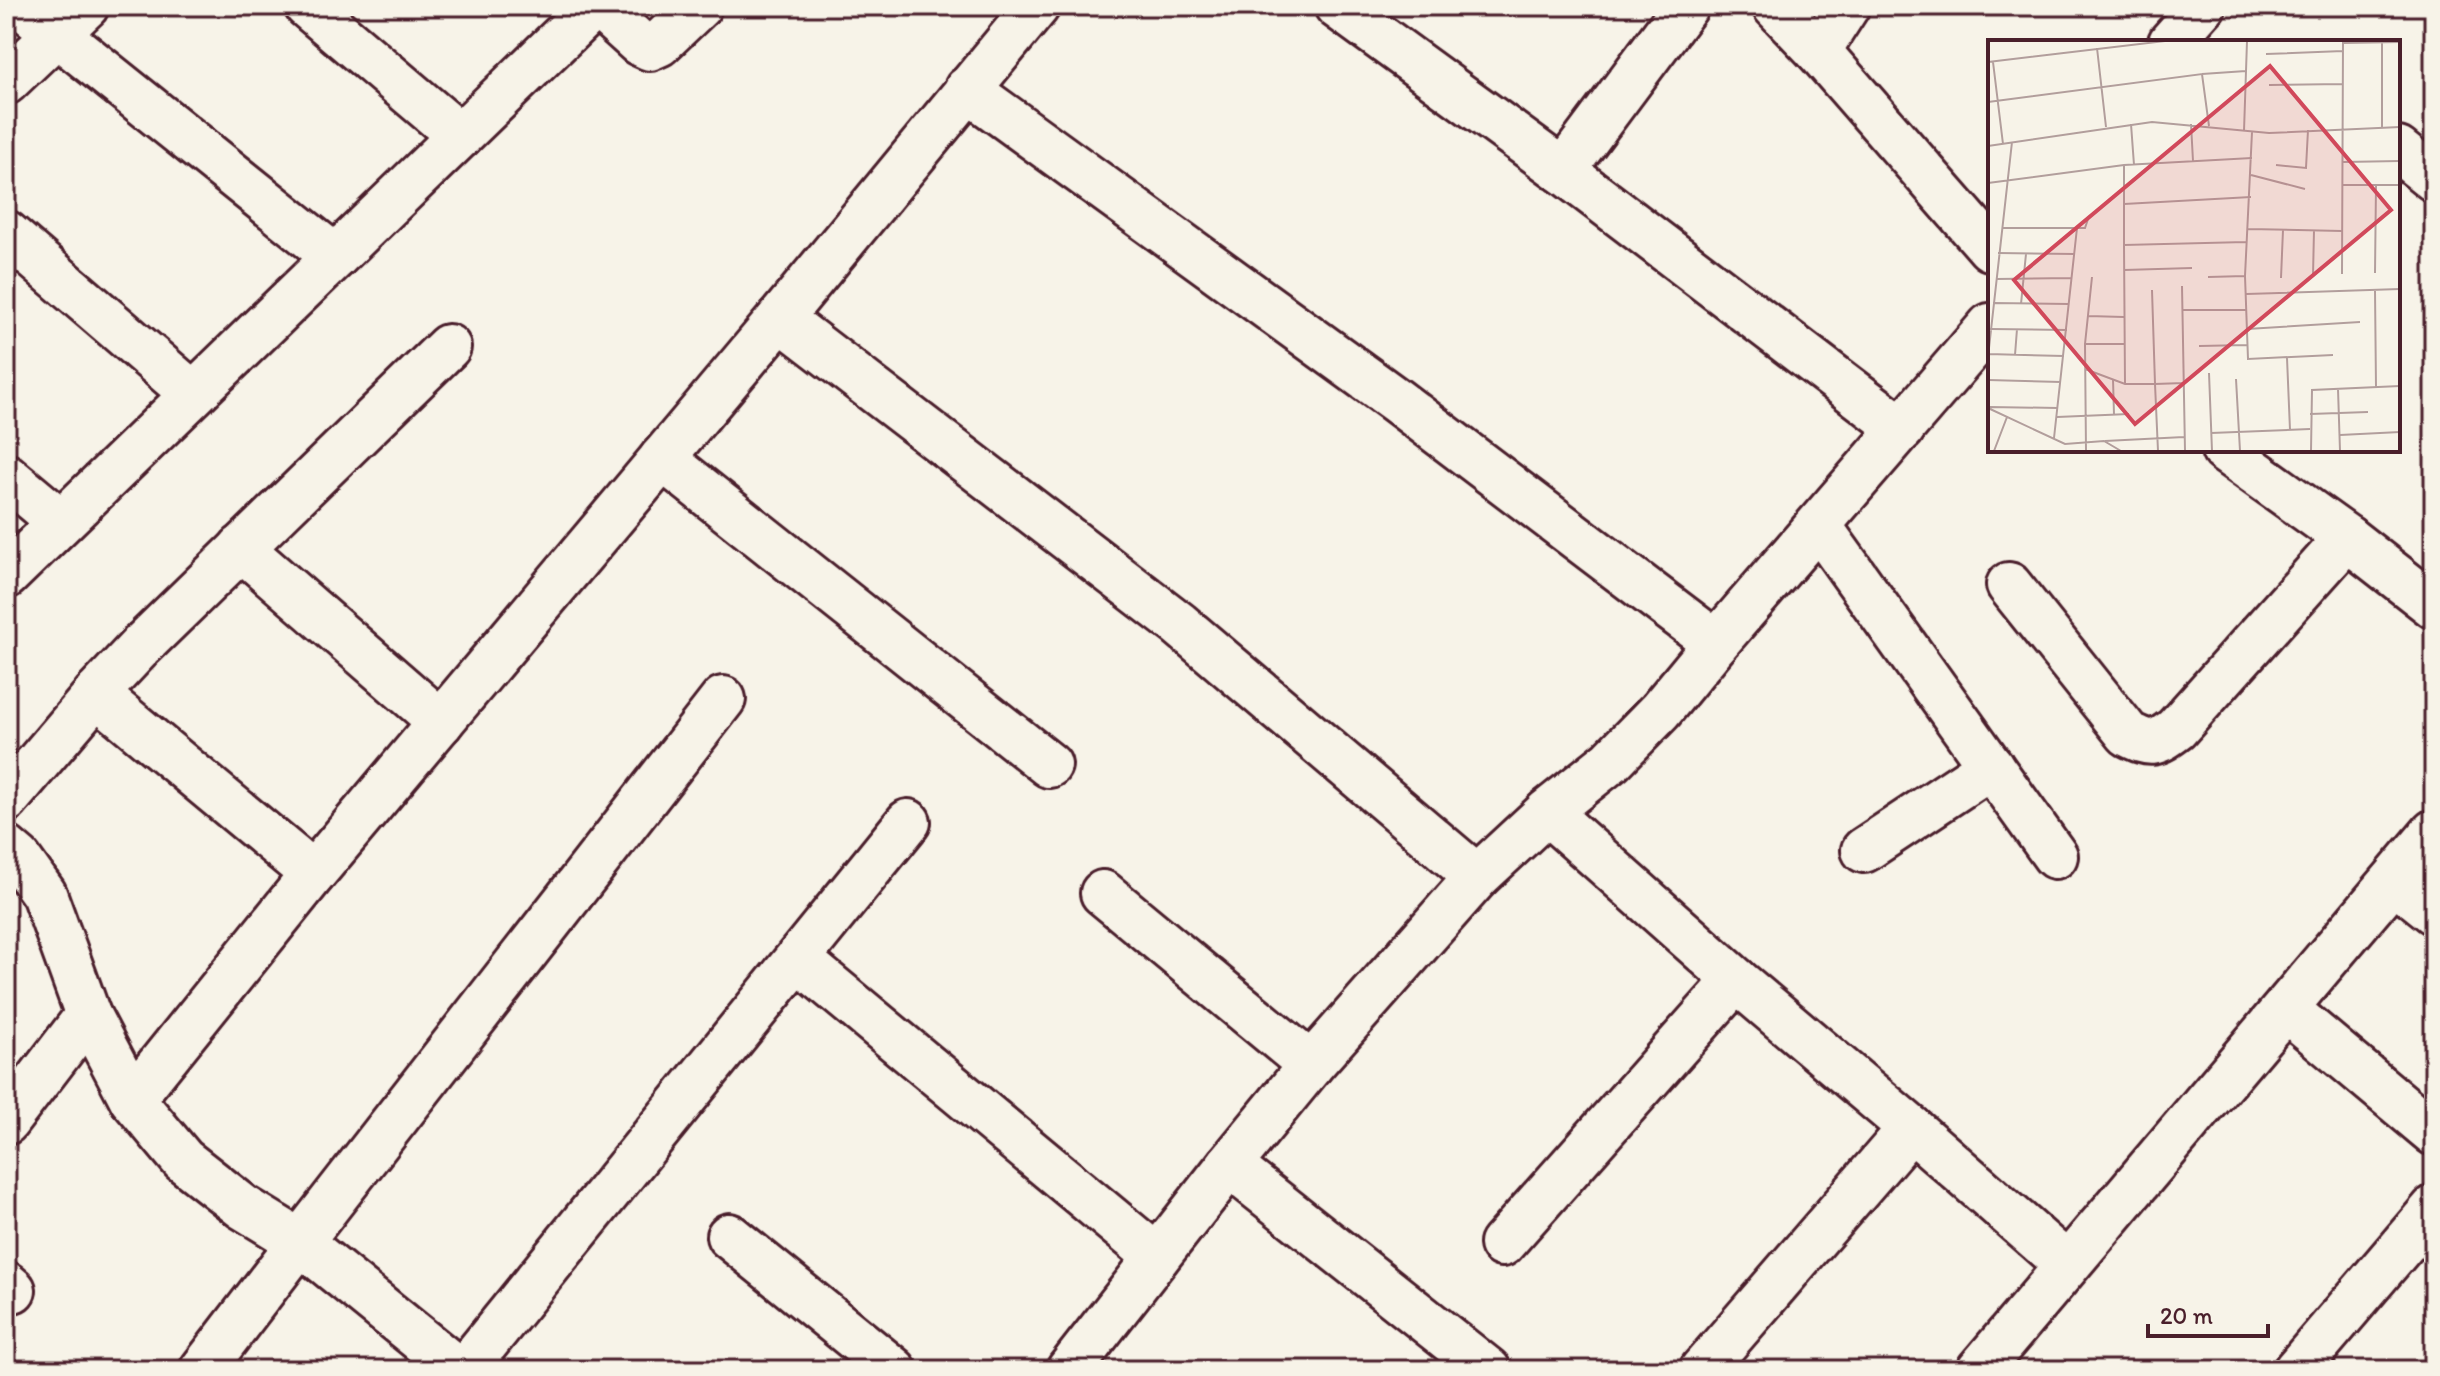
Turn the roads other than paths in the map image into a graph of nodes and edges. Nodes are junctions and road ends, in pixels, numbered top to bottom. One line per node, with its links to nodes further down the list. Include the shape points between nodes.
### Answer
1 (22, 6): 11 (street)
2 (307, 6): 16 (street)
3 (596, 6): 4 (street, via 650,48); 16 (street)
4 (699, 6)
5 (1037, 6): 15 (street)
6 (1337, 6): 18 (street)
7 (1686, 6): 18 (street)
8 (1775, 6): 13 (street)
9 (1847, 6): 13 (street)
10 (2203, 6): 12 (street)
11 (71, 20): 14 (street); 22 (street)
12 (2173, 40)
13 (1818, 51): 21 (street)
14 (6, 82)
15 (967, 89): 23 (street); 38 (street, via 1397,401)
16 (460, 136): 22 (street)
17 (2400, 152): 19 (street)
18 (1563, 171): 27 (street)
19 (2434, 179)
20 (6, 233): 26 (street)
21 (1988, 245)
22 (335, 257): 26 (street)
23 (780, 318): 29 (street); 52 (street, via 1179,624)
24 (1988, 328): 27 (street)
25 (448, 347): 34 (street)
26 (193, 394): 31 (street)
27 (1902, 429): 32 (street)
28 (2227, 452): 33 (street)
29 (662, 458): 41 (street); 42 (street)
30 (6, 476): 31 (street)
31 (61, 522): 35 (street)
32 (1819, 526): 38 (street); 43 (street)
33 (2347, 538): 36 (street, via 2160,741 2145,742 2128,734); 37 (street)
34 (241, 548): 39 (street); 41 (street)
35 (6, 576)
36 (2009, 585)
37 (2434, 606)
38 (1716, 643): 45 (street, via 1611,761)
39 (96, 694): 44 (street); 51 (street)
40 (723, 699): 68 (street)
41 (441, 722): 51 (street)
42 (1049, 765)
43 (1991, 766): 49 (street); 50 (street)
44 (6, 800)
45 (1547, 812): 52 (street); 57 (street)
46 (908, 822): 56 (street)
47 (2434, 832): 53 (street)
48 (6, 848): 59 (street, via 44,894)
49 (1864, 850)
50 (2055, 856)
51 (313, 874): 61 (street)
52 (1477, 877): 60 (street)
53 (2394, 880): 55 (street); 58 (street)
54 (1103, 893): 60 (street)
55 (2434, 912)
56 (798, 959): 70 (street); 75 (street)
57 (1736, 980): 63 (street); 69 (street)
58 (2286, 1009): 64 (street); 71 (street)
59 (88, 1015): 61 (street); 62 (street)
60 (1311, 1065): 65 (street)
61 (132, 1099): 68 (street, via 183,1160 243,1207)
62 (6, 1122)
63 (1911, 1128): 71 (street); 78 (street)
64 (2434, 1133)
65 (1229, 1165): 70 (street); 77 (street)
66 (2434, 1208): 80 (street)
67 (729, 1236): 76 (street)
68 (300, 1242): 73 (street); 74 (street)
69 (1502, 1244)
70 (1157, 1257): 72 (street)
71 (2067, 1265): 79 (street)
72 (1075, 1368)
73 (202, 1370)
74 (458, 1370)
75 (464, 1370)
76 (894, 1370)
77 (1488, 1370)
78 (1702, 1370)
79 (1979, 1370)
80 (2296, 1370)

